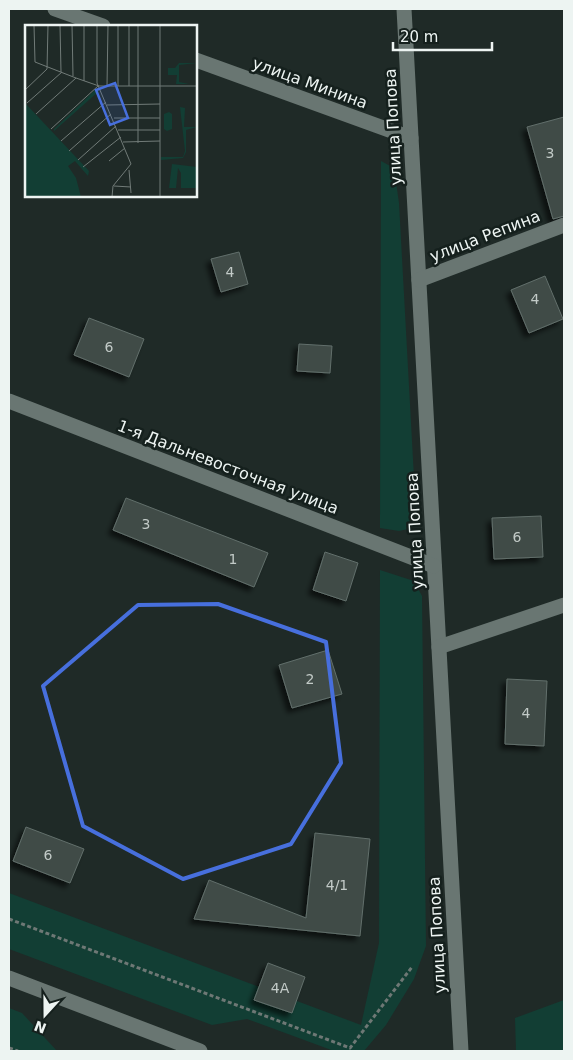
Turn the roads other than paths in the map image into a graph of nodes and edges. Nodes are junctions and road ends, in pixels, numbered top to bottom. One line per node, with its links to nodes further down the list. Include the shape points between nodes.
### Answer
1 (55, 9): 3 (street)
2 (404, 9): 5 (street, улица Попова)
3 (100, 25)
4 (198, 61): 5 (street, улица Минина)
5 (411, 138): 7 (street, улица Попова)
6 (564, 225): 7 (street, улица Репина)
7 (419, 280): 9 (street, улица Попова)
8 (9, 402): 9 (street, 1-я Дальневосточная улица)
9 (434, 566): 11 (street, улица Попова)
10 (564, 605): 11 (street)
11 (439, 647): 14 (street, улица Попова)
12 (9, 978): 13 (street)
13 (200, 1051)
14 (461, 1051)

